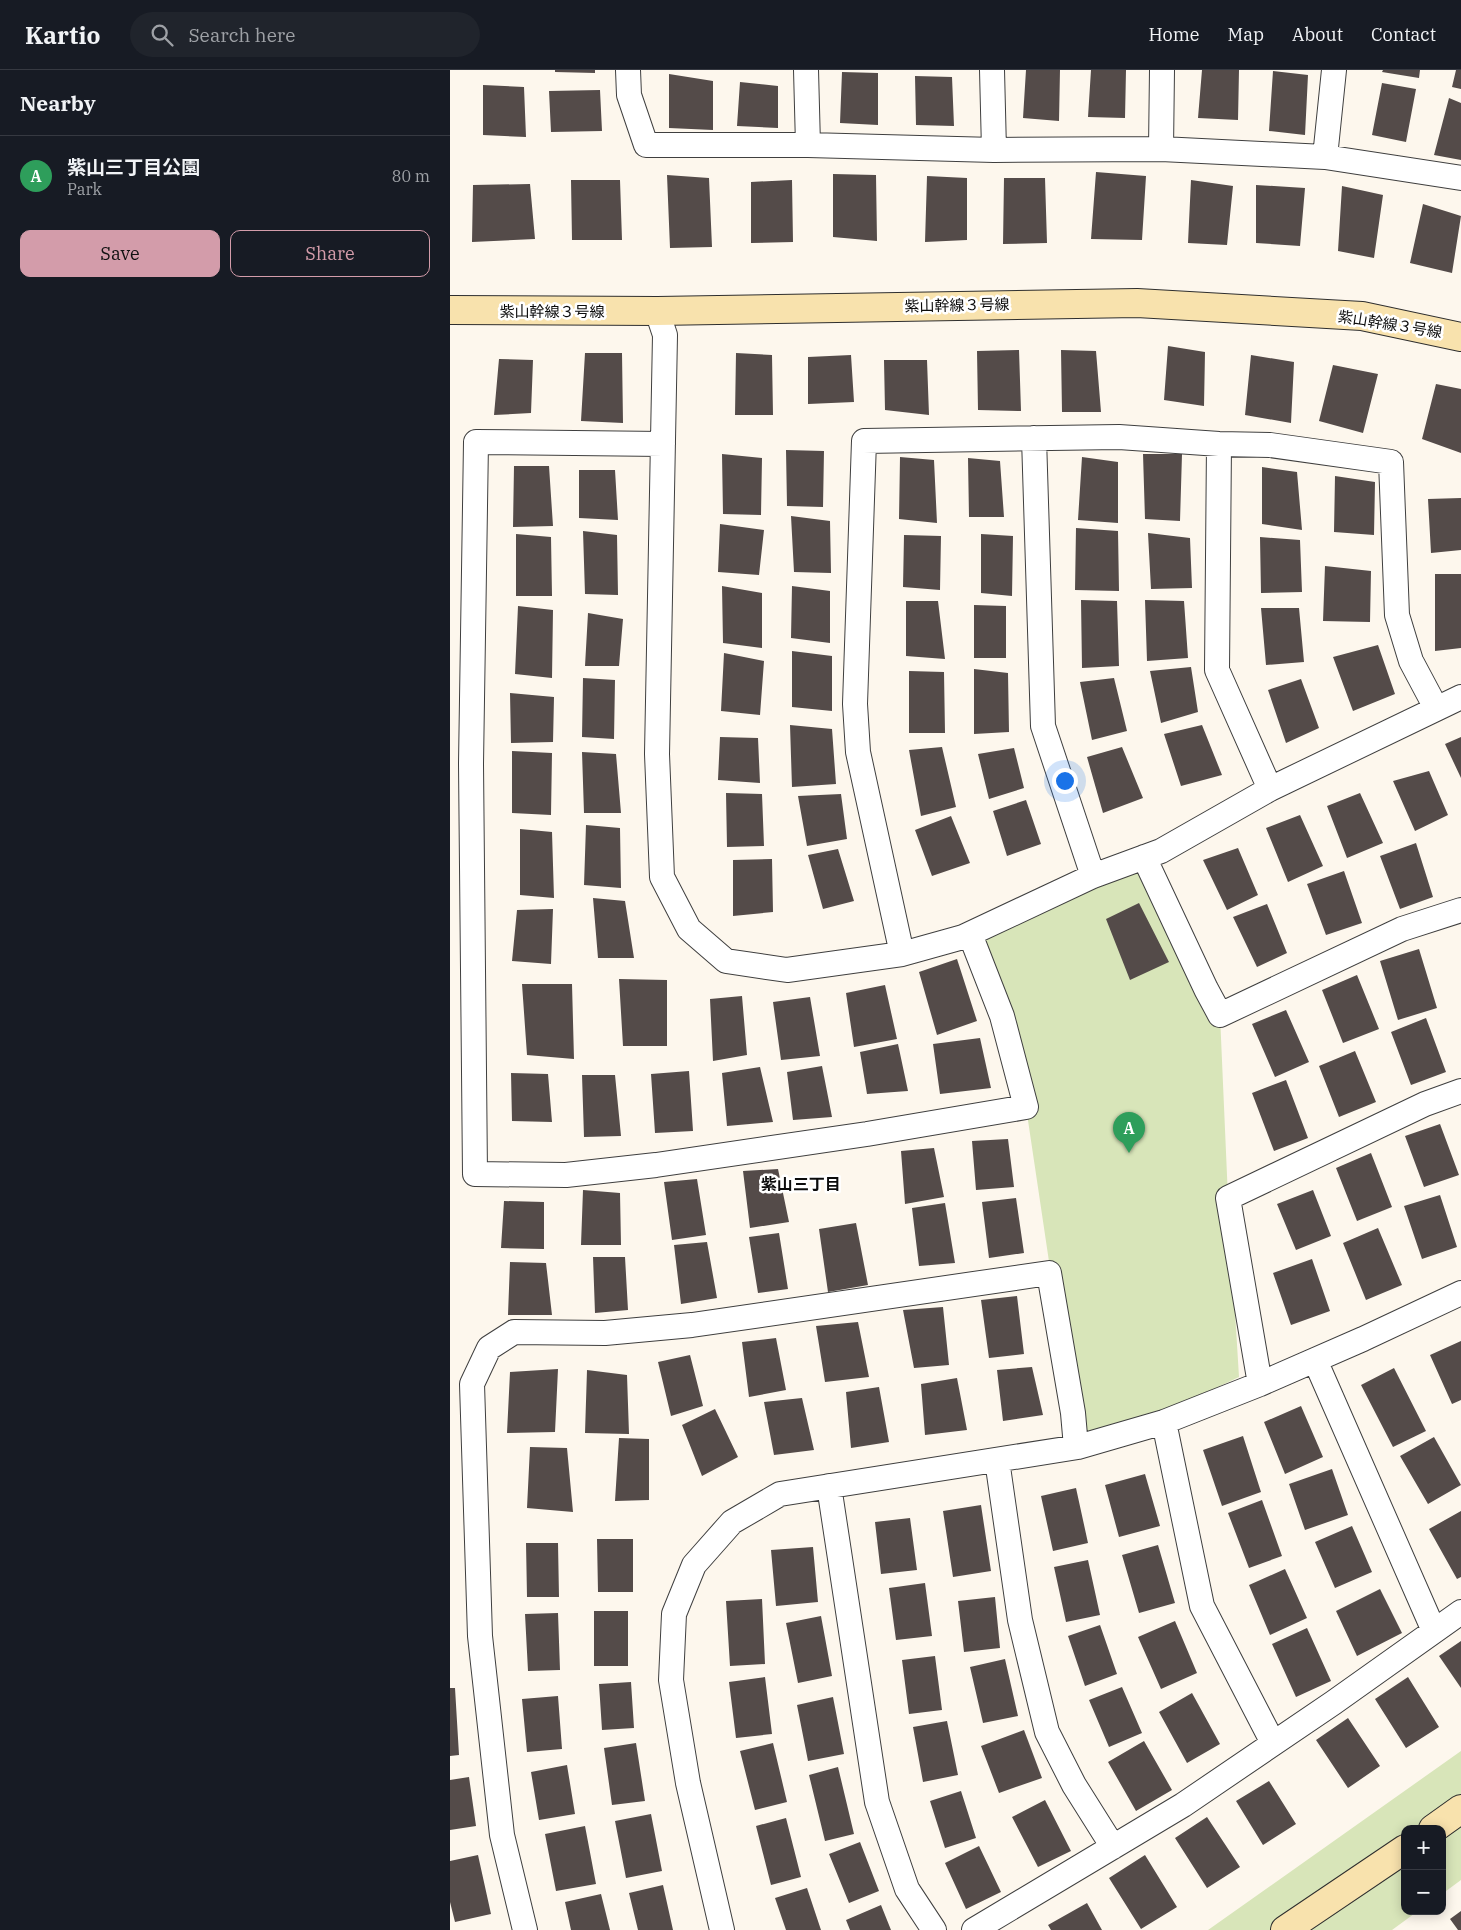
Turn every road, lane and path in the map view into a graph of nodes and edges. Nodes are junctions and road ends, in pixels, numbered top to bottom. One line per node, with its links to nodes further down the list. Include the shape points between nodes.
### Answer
1 (628, 70): 6 (street, via 629,95 646,145)
2 (806, 70): 6 (street)
3 (992, 70): 8 (street)
4 (1162, 70): 7 (street)
5 (1334, 70): 9 (street)
6 (808, 145): 8 (street)
7 (1160, 149): 8 (street); 9 (street)
8 (994, 150)
9 (1325, 157): 10 (street)
10 (1461, 178)
11 (450, 310): 12 (street, 紫山幹線３号線)
12 (656, 311): 13 (street, 紫山幹線３号線, via 1137,303 1362,316); 15 (street, via 665,335)
13 (1461, 336)
14 (1034, 438): 16 (street, via 1119,437); 21 (street, via 1043,726); 24 (street, via 864,441 855,704 858,752)
15 (663, 444): 23 (street, via 476,442 471,764 476,1174 566,1175 656,1165 1026,1107 1002,1016); 24 (street, via 657,754 662,877 689,928 726,961 787,970)
16 (1219, 444): 18 (street, via 1270,445 1391,462 1397,615 1411,661); 19 (street, via 1217,670)
17 (1461, 697): 18 (street)
18 (1436, 708): 19 (street)
19 (1270, 789): 20 (street, via 1161,851)
20 (1144, 857): 21 (street); 22 (street, via 1220,1015 1402,929)
21 (1093, 876): 23 (street)
22 (1461, 910)
23 (970, 934): 24 (street)
24 (902, 954)
25 (1461, 1091): 28 (street, via 1425,1104 1228,1198)
26 (1461, 1293): 27 (street)
27 (1315, 1360): 28 (street); 34 (street)
28 (1260, 1384): 29 (street)
29 (1164, 1422): 30 (street); 35 (street, via 1202,1606)
30 (1076, 1447): 31 (street); 40 (street, via 1049,1273 692,1324 605,1333 514,1332 489,1348 472,1384 480,1636 502,1836)
31 (997, 1460): 32 (street); 38 (street, via 1020,1620 1047,1732 1074,1785)
32 (829, 1486): 41 (street, via 780,1494 732,1522 694,1565 674,1614 671,1680 688,1783); 42 (street, via 877,1802 907,1889)
33 (1461, 1612): 34 (street)
34 (1434, 1631): 35 (street)
35 (1273, 1744): 38 (street, via 1183,1805)
36 (1461, 1809): 37 (street)
37 (1439, 1825)
38 (1113, 1847): 43 (street)
39 (1401, 1852): 44 (street)
40 (525, 1930)
41 (722, 1930)
42 (934, 1930)
43 (974, 1930)
44 (1285, 1930)

